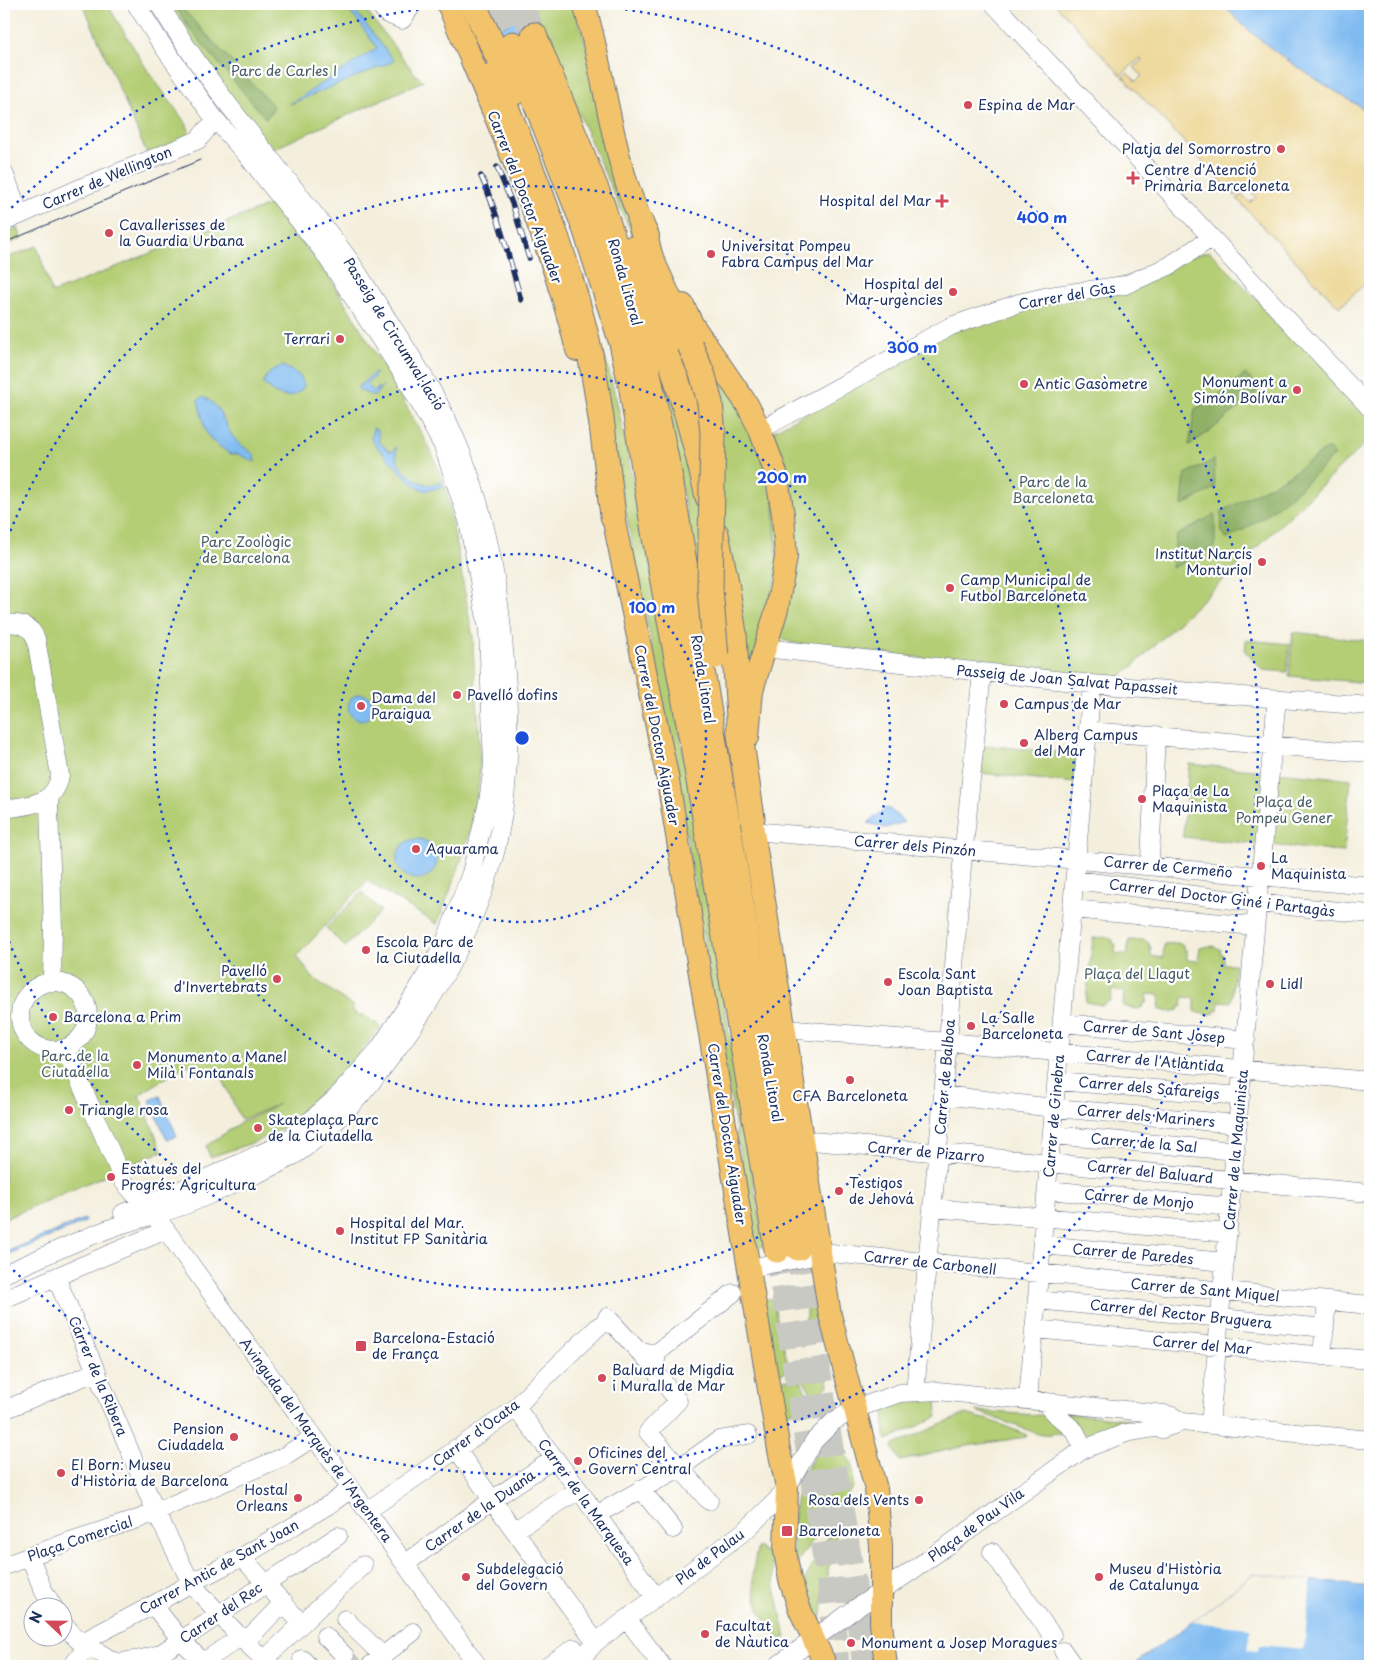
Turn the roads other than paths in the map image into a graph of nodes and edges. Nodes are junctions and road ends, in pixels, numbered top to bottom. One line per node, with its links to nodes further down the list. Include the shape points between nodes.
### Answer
1 (136, 4): 69 (street, Passeig de Circumval·lació, via 214,118 328,258 408,382 443,446 468,520 488,630 493,765 471,873 444,944 380,1048 336,1098 286,1142 185,1188)
2 (160, 4): 69 (street, Passeig de Circumval·lació, via 176,32 224,98 348,258 416,364 456,437 484,516 495,573 509,699 509,746 502,821 479,903 462,944 431,1001 391,1059 333,1124 299,1152 273,1167 186,1204)
3 (379, 4): 4 (street, via 387,14 402,20)
4 (413, 4)
5 (448, 4): 19 (main road, Carrer del Doctor Aiguader, via 545,243 572,329)
6 (473, 4): 20 (highway, via 513,88 600,314 617,371)
7 (584, 4): 14 (main road, via 618,152)
8 (994, 4): 16 (street)
9 (485, 55): 19 (highway, via 527,158 564,262 584,331 601,416)
10 (565, 114): 20 (highway, Ronda Litoral, via 523,40 622,343); 33 (highway, via 604,186 647,290 702,470 734,634 740,735); 34 (highway, Ronda Litoral, via 618,255 639,330 670,478)
11 (207, 129): 13 (street, Carrer de Wellington, via 198,140)
12 (4, 173): 13 (street)
13 (20, 215): 15 (street, Carrer de Wellington)
14 (640, 221): 18 (main road, via 692,324 748,406); 34 (highway, bridge, via 651,259 703,376 710,403 714,433 710,589 725,746)
15 (4, 222)
16 (1212, 238): 17 (street); 18 (street, Carrer del Gas, via 1169,266 1125,286 1048,296 951,326)
17 (1370, 408)
18 (760, 430): 22 (main road, via 776,473 786,557 777,609)
19 (613, 516): 78 (main road, Carrer del Doctor Aiguader, via 667,776)
20 (655, 538): 74 (highway, Ronda Litoral, via 694,752)
21 (4, 624): 31 (street, via 26,626 36,639 60,775)
22 (764, 648): 23 (street, Passeig de Joan Salvat Papasseit); 33 (main road, via 752,690 748,735)
23 (982, 673): 24 (street, Passeig de Joan Salvat Papasseit); 35 (street, Carrer de Balboa)
24 (1092, 684): 25 (street, Passeig de Joan Salvat Papasseit); 27 (street, Carrer de Ginebra)
25 (1370, 706)
26 (1276, 708): 29 (street, Carrer de la Maquinista)
27 (1088, 731): 28 (street); 36 (street, Carrer de Ginebra)
28 (1156, 735): 29 (street); 37 (street)
29 (1273, 745): 30 (street); 38 (street, Carrer de la Maquinista)
30 (1370, 753)
31 (50, 796): 32 (street, via 38,803); 45 (street)
32 (4, 810)
33 (753, 825): 35 (street, Carrer dels Pinzón); 47 (main road)
34 (729, 837): 74 (highway, Ronda Litoral)
35 (964, 851): 36 (street, Carrer dels Pinzón); 49 (street, Carrer de Balboa)
36 (1076, 859): 38 (street, Carrer de Cermeño); 39 (street, Carrer de Ginebra)
37 (1150, 860)
38 (1260, 873): 40 (street, Carrer de Cermeño); 41 (street, Carrer de la Maquinista)
39 (1075, 880): 41 (street, Carrer del Doctor Giné i Partagàs); 42 (street, Carrer de Ginebra)
40 (1370, 886)
41 (1257, 903): 43 (street, Carrer del Doctor Giné i Partagàs); 44 (street, Carrer de la Maquinista)
42 (1072, 909): 44 (street); 46 (street, Carrer de Ginebra)
43 (1370, 914)
44 (1254, 926): 48 (street, Carrer de la Maquinista)
45 (52, 982): 50 (street, via 72,988 86,1004 88,1015 82,1035); 50 (street, via 42,984 26,998 21,1007 22,1028 27,1037 45,1049)
46 (1062, 1023): 48 (street, Carrer de Sant Josep); 51 (street, Carrer de Ginebra)
47 (784, 1029): 49 (street, Carrer de l'Atlàntida); 60 (main road)
48 (1246, 1040): 52 (street, Carrer de la Maquinista)
49 (948, 1042): 51 (street, Carrer de l'Atlàntida); 55 (street, Carrer de Balboa)
50 (66, 1048): 69 (street, Avinguda del Marquès de l'Argentera, via 124,1182)
51 (1059, 1052): 52 (street, Carrer de l'Atlàntida); 53 (street, Carrer de Ginebra)
52 (1244, 1070): 54 (street, Carrer de l'Atlàntida); 56 (street, Carrer de la Maquinista)
53 (1057, 1081): 56 (street, Carrer dels Safareigs); 57 (street, Carrer de Ginebra)
54 (1370, 1082)
55 (943, 1095): 57 (street, Carrer dels Mariners); 62 (street, Carrer de Balboa)
56 (1241, 1096): 58 (street, Carrer de la Maquinista)
57 (1054, 1108): 58 (street, Carrer dels Mariners); 59 (street, Carrer de Ginebra)
58 (1238, 1124): 61 (street, Carrer de la Maquinista)
59 (1052, 1135): 61 (street, Carrer de la Sal); 63 (street, Carrer de Ginebra)
60 (802, 1140): 62 (street, Carrer de Pizarro); 74 (main road)
61 (1236, 1151): 64 (street, Carrer de la Maquinista)
62 (938, 1154): 63 (street, Carrer de Pizarro); 68 (street, Carrer de Balboa)
63 (1050, 1162): 64 (street, Carrer del Baluard); 65 (street, Carrer de Ginebra)
64 (1233, 1180): 66 (street, Carrer del Baluard); 67 (street, Carrer de la Maquinista)
65 (1047, 1190): 67 (street, Carrer de Monjo); 70 (street, Carrer de Ginebra)
66 (1370, 1193)
67 (1231, 1207): 72 (street, Carrer de la Maquinista)
68 (932, 1208): 70 (street); 76 (street, Carrer de Balboa)
69 (149, 1210): 71 (street, Avinguda del Marquès de l'Argentera); 75 (street); 79 (street, via 124,1224)
70 (1044, 1218): 72 (street); 73 (street, Carrer de Ginebra)
71 (166, 1230): 81 (street); 106 (street, Avinguda del Marquès de l'Argentera)
72 (1228, 1233): 77 (street, Carrer de la Maquinista)
73 (1042, 1245): 77 (street, Carrer de Paredes); 80 (street, Carrer de Ginebra)
74 (799, 1251): 76 (street, Carrer de Carbonell); 78 (street); 101 (main road, via 834,1330)
75 (4, 1262)
76 (927, 1262): 80 (street, Carrer de Carbonell); 98 (street, Carrer de Balboa)
77 (1225, 1262): 82 (street, Carrer de la Maquinista)
78 (749, 1268): 112 (main road, Carrer del Doctor Aiguader)
79 (4, 1274)
80 (1039, 1274): 82 (street, Carrer de Sant Miquel); 85 (street, Carrer de Ginebra)
81 (56, 1277): 84 (street); 96 (street, Carrer de la Ribera)
82 (1222, 1291): 86 (street, Carrer de Sant Miquel); 88 (street, Carrer de la Maquinista)
83 (733, 1293): 93 (street)
84 (4, 1299)
85 (1037, 1300): 88 (street, Carrer del Rector Bruguera); 90 (street, Carrer de Ginebra)
86 (1327, 1301): 87 (street, Carrer de Sant Miquel); 89 (street)
87 (1370, 1305)
88 (1220, 1318): 89 (street, Carrer del Rector Bruguera); 91 (street, Carrer de la Maquinista)
89 (1325, 1328): 94 (street)
90 (1034, 1329): 91 (street, Carrer del Mar); 99 (street, Carrer de Ginebra)
91 (1218, 1346): 94 (street, Carrer del Mar); 104 (street, Carrer de la Maquinista)
92 (638, 1350): 93 (street); 97 (street); 100 (street, Carrer d'Ocata, via 605,1322)
93 (658, 1352): 97 (street, via 655,1363)
94 (1322, 1356): 95 (street, Carrer del Mar)
95 (1370, 1360)
96 (97, 1371): 102 (street); 118 (street, Carrer de la Ribera)
97 (658, 1374): 111 (street, via 678,1401 648,1432)
98 (915, 1392): 99 (street); 101 (street, via 900,1393)
99 (1036, 1401): 103 (street, via 1164,1414); 109 (street, via 1075,1431)
100 (516, 1408): 108 (street, Carrer d'Ocata); 110 (street, Carrer de la Marquesa)
101 (855, 1409): 112 (street, via 834,1421 814,1441); 132 (main road, via 876,1490 881,1529)
102 (4, 1410)
103 (1182, 1422): 104 (street); 109 (street, Plaça de Pau Vila, via 1162,1429 1126,1433)
104 (1210, 1425): 107 (street)
105 (748, 1435): 111 (street, via 719,1440)
106 (314, 1437): 113 (street, Avinguda del Marquès de l'Argentera); 118 (street, Plaça Comercial, via 284,1457)
107 (1370, 1440)
108 (456, 1448): 116 (street); 119 (street, Carrer d'Ocata)
109 (1077, 1454): 132 (street, Plaça de Pau Vila)
110 (555, 1458): 115 (street, Carrer de la Marquesa); 116 (street, Carrer de la Duana)
111 (681, 1467): 114 (street); 117 (street)
112 (787, 1487): 134 (street, Pla de Palau, via 769,1510 746,1530); 146 (main road, via 785,1551 790,1580)
113 (351, 1489): 119 (street, Avinguda del Marquès de l'Argentera); 126 (street, Carrer Antic de Sant Joan)
114 (641, 1489): 120 (street); 121 (street)
115 (579, 1490): 120 (street, Carrer de la Marquesa); 122 (street)
116 (492, 1500): 122 (street); 127 (street, Carrer de la Duana)
117 (709, 1501)
118 (155, 1510): 125 (street, Plaça Comercial, via 141,1518); 130 (street, Carrer de la Ribera)
119 (367, 1511): 127 (street, Avinguda del Marquès de l'Argentera)
120 (596, 1515): 134 (street, Carrer de la Marquesa)
121 (673, 1529)
122 (516, 1530): 148 (street)
123 (338, 1536): 131 (street, Carrer del Rec)
124 (992, 1552): 143 (street)
125 (30, 1557): 129 (street, Plaça Comercial); 133 (street)
126 (242, 1557): 130 (street, Carrer Antic de Sant Joan); 131 (street)
127 (405, 1564): 155 (street, Avinguda del Marquès de l'Argentera)
128 (363, 1565): 140 (street)
129 (4, 1566)
130 (191, 1582): 136 (street, Carrer Antic de Sant Joan); 137 (street, Carrer de la Ribera)
131 (266, 1583): 135 (street); 137 (street, Carrer del Rec)
132 (880, 1593): 146 (street, Plaça de Pau Vila); 161 (main road)
133 (48, 1598)
134 (656, 1598): 139 (street, Pla de Palau)
135 (284, 1602): 140 (street); 145 (street, via 250,1637)
136 (153, 1605): 147 (street); 149 (street, Carrer Antic de Sant Joan, via 90,1638)
137 (220, 1615): 145 (street, Carrer de la Ribera); 147 (street, Carrer del Rec)
138 (345, 1618): 151 (street)
139 (626, 1619): 148 (street, Pla de Palau); 158 (street)
140 (302, 1624): 152 (street)
141 (413, 1632): 151 (street)
142 (72, 1634): 149 (street)
143 (1052, 1635)
144 (325, 1636): 150 (street)
145 (240, 1637): 152 (street, Carrer de la Ribera); 153 (street)
146 (813, 1639): 159 (street); 160 (main road)
147 (181, 1640): 149 (street, Carrer del Rec, via 160,1654 142,1660 116,1663); 153 (street)
148 (596, 1642): 156 (street, via 579,1644); 157 (street, Pla de Palau)
149 (83, 1656): 154 (street)
150 (345, 1656)
151 (376, 1661)
152 (268, 1663)
153 (203, 1665)
154 (111, 1666)
155 (478, 1666)
156 (548, 1666)
157 (567, 1666)
158 (662, 1666)
159 (777, 1666)
160 (826, 1666)
161 (886, 1666)

